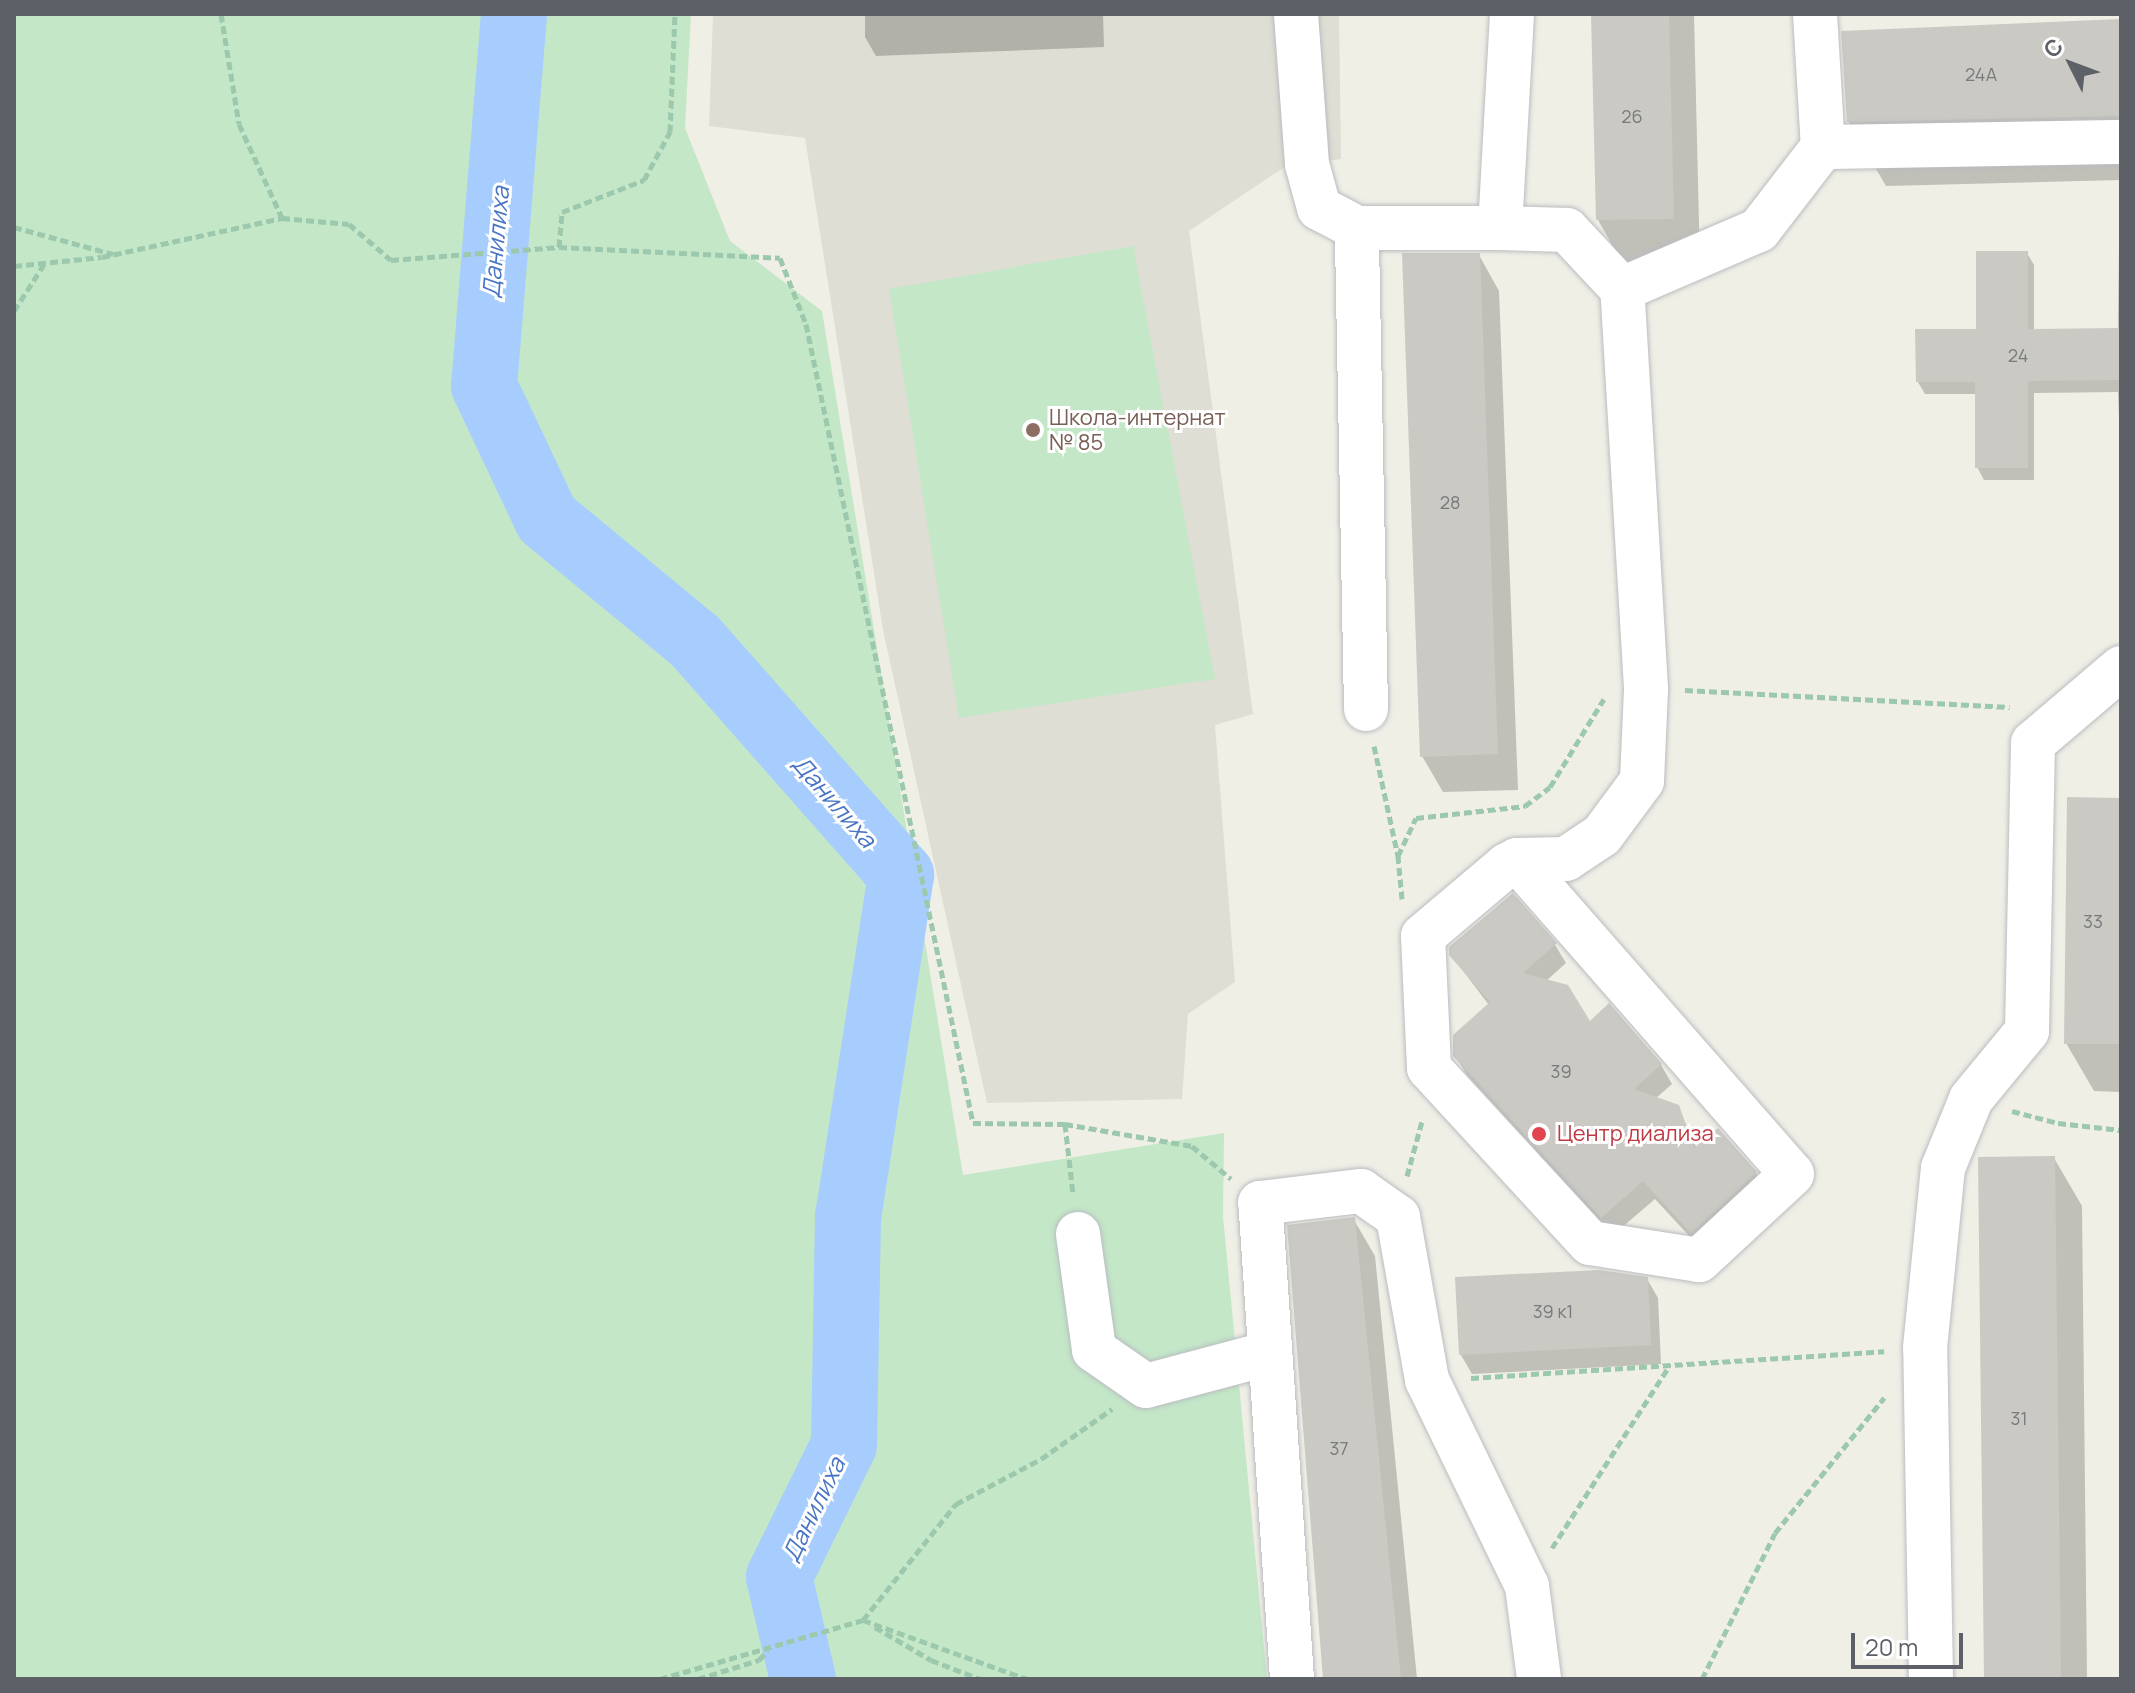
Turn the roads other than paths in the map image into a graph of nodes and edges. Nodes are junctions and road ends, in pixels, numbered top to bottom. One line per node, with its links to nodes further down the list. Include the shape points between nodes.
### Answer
1 (1296, 14): 6 (lane, via 1307,164 1319,208)
2 (1512, 14): 7 (lane)
3 (1815, 14): 5 (lane)
4 (2121, 142): 5 (lane)
5 (1823, 147): 8 (lane, via 1759,230)
6 (1357, 228): 7 (lane); 10 (lane)
7 (1500, 228): 8 (lane, via 1567,230)
8 (1622, 289): 11 (lane, via 1646,688 1642,781 1602,835 1566,859)
9 (2121, 668): 16 (lane, via 2033,743 2027,1031 1971,1099 1943,1168 1925,1348)
10 (1366, 709)
11 (1517, 860): 11 (lane, via 1792,1174 1699,1260 1590,1243 1429,1068 1423,936)
12 (1078, 1234): 13 (lane, via 1094,1350 1146,1386)
13 (1266, 1354): 14 (lane); 15 (lane, via 1260,1203 1361,1191 1398,1217 1427,1380 1527,1586)
14 (1292, 1679)
15 (1539, 1679)
16 (1931, 1679)

